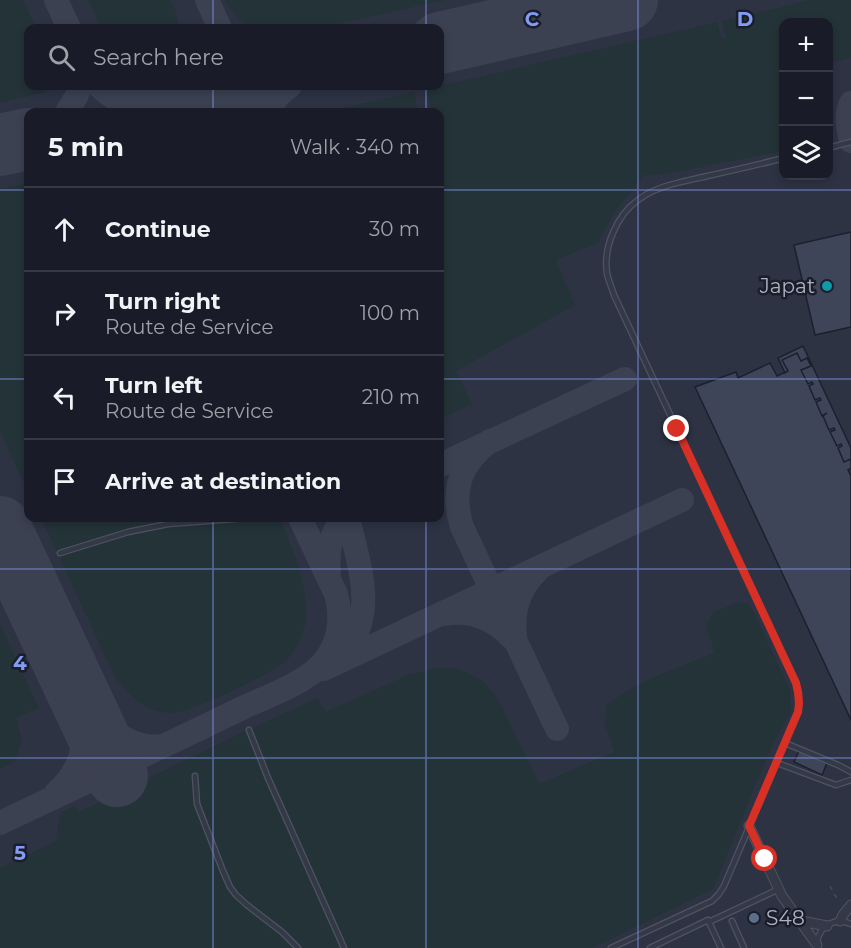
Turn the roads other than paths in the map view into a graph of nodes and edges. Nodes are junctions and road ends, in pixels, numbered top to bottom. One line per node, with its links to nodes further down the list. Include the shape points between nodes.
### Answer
1 (851, 142): 2 (lane)
2 (833, 147)
3 (779, 159): 7 (lane, via 675,184 638,199 611,236 607,273 796,683 798,712)
4 (194, 522): 5 (lane, via 128,532)
5 (60, 553)
6 (249, 730): 23 (lane)
7 (785, 743): 8 (lane); 9 (lane)
8 (777, 763): 11 (lane, via 836,785); 12 (lane)
9 (851, 772)
10 (195, 776): 22 (lane, via 197,804 230,887)
11 (851, 780)
12 (749, 826): 13 (street); 24 (lane, via 724,886 712,901)
13 (779, 889): 16 (street); 18 (lane)
14 (849, 906): 17 (street)
15 (732, 921): 27 (lane)
16 (801, 921): 20 (street); 21 (street)
17 (840, 921): 19 (lane); 20 (lane)
18 (709, 922): 25 (lane); 26 (lane)
19 (851, 924)
20 (826, 926): 21 (lane)
21 (817, 946)
22 (297, 948)
23 (344, 948)
24 (611, 948)
25 (650, 948)
26 (722, 948)
27 (744, 948)

